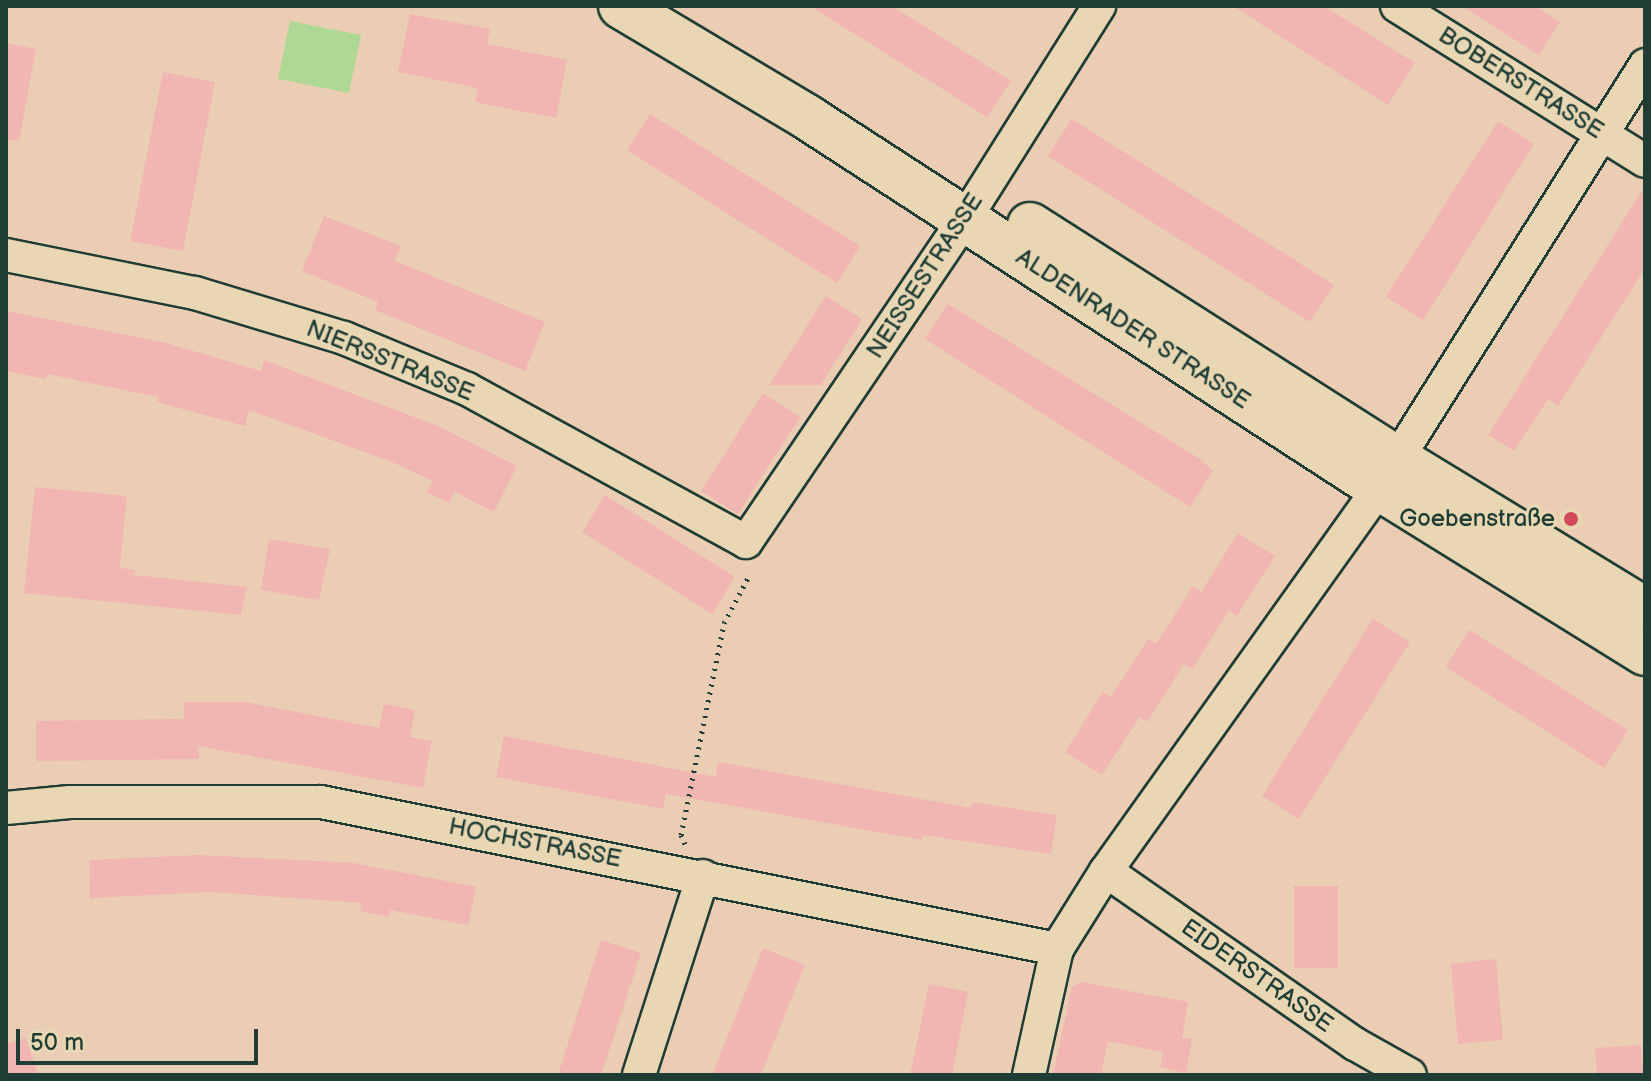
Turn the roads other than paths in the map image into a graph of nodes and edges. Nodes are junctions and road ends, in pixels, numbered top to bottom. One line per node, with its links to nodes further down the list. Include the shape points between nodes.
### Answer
1 (621, 6): 8 (street, ALDENRADER STRASSE, via 807,117)
2 (680, 6): 8 (street, ALDENRADER STRASSE)
3 (1099, 6): 8 (street, NEISSESTRASSE)
4 (1397, 6): 6 (street, BOBERSTRASSE)
5 (1645, 65): 6 (street)
6 (1602, 133): 7 (street, BOBERSTRASSE); 10 (street)
7 (1645, 161)
8 (972, 206): 10 (street, ALDENRADER STRASSE); 11 (street, NEISSESTRASSE)
9 (6, 255): 11 (street, NIERSSTRASSE, via 195,293 344,338 467,389)
10 (1387, 473): 12 (street, ALDENRADER STRASSE); 13 (street, ALDENRADER STRASSE); 15 (street)
11 (746, 542)
12 (1645, 610)
13 (1645, 653)
14 (6, 808): 16 (street, HOCHSTRASSE, via 70,802 321,802)
15 (1106, 871): 17 (street); 20 (street, EIDERSTRASSE, via 1355,1044)
16 (703, 876): 17 (street, HOCHSTRASSE); 18 (street)
17 (1057, 949): 19 (street)
18 (639, 1075)
19 (1029, 1075)
20 (1410, 1075)

